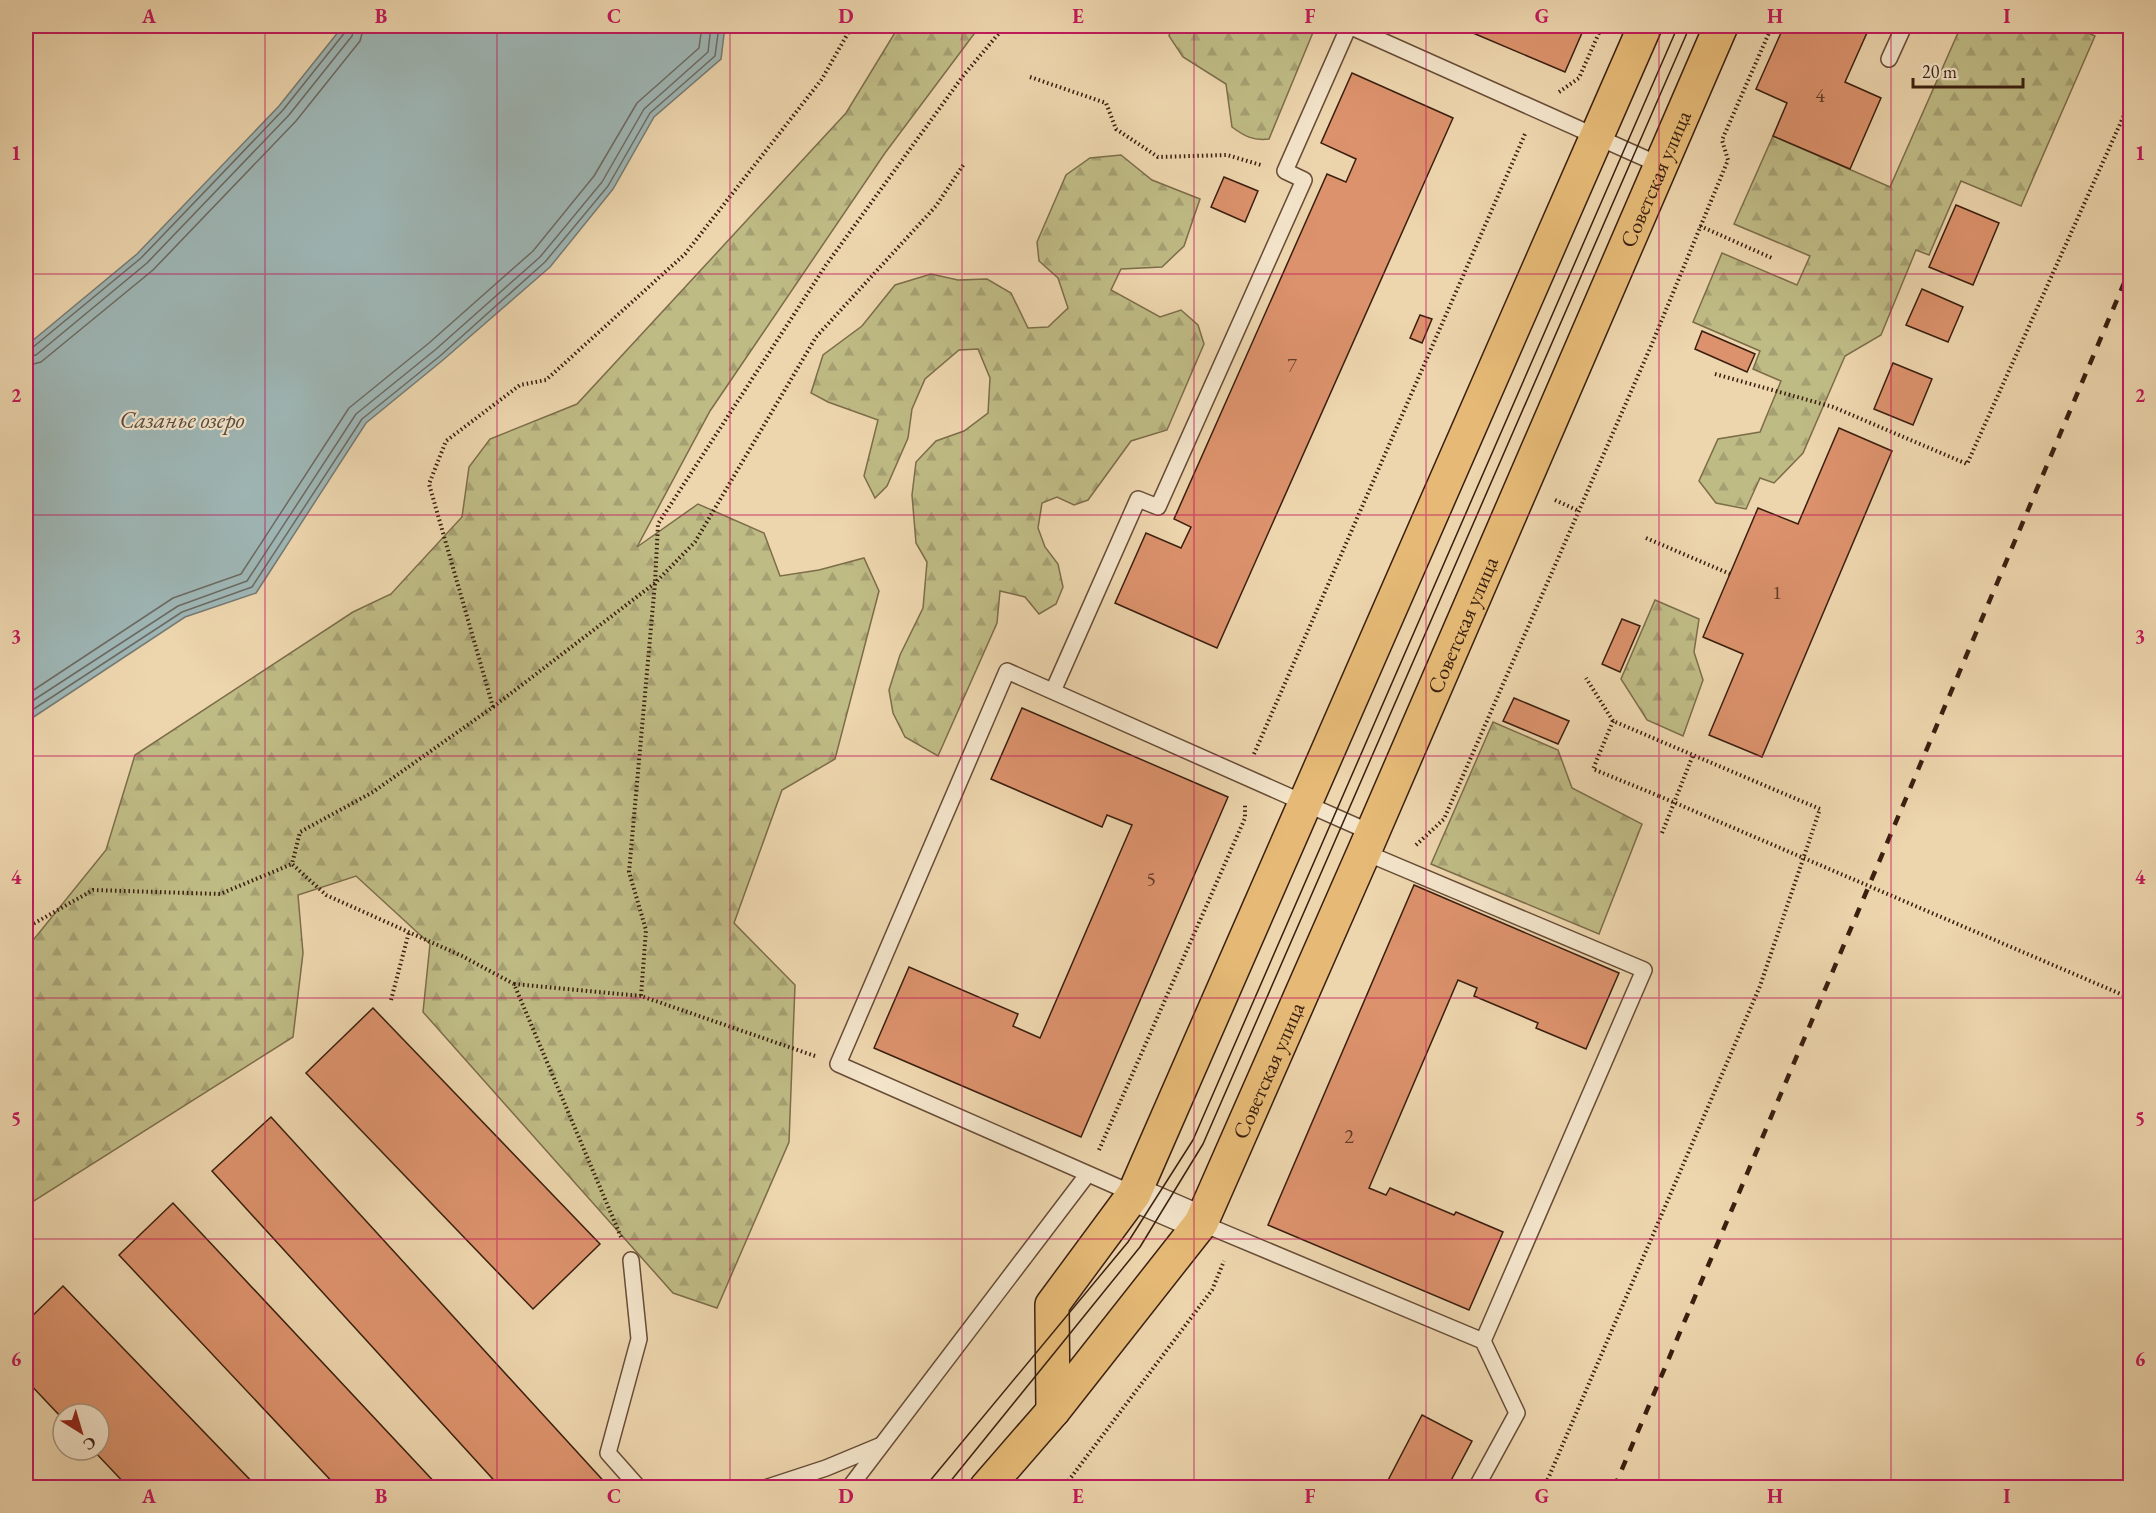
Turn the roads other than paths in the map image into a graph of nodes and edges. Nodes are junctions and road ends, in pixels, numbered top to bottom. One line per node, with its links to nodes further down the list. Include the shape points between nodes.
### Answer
1 (1348, 26): 6 (lane); 8 (lane, via 1285,171 1304,180 1158,507 1138,498)
2 (1645, 26): 6 (main road)
3 (1721, 26): 7 (main road, Советская улица)
4 (1904, 26): 5 (lane)
5 (1889, 59)
6 (1597, 136): 7 (lane); 9 (main road)
7 (1660, 165): 10 (main road, Советская улица)
8 (1053, 692): 9 (lane); 11 (lane, via 1007,671 838,1064)
9 (1306, 803): 10 (lane); 12 (main road)
10 (1368, 842): 13 (main road, Советская улица); 15 (lane, via 1644,970)
11 (1088, 1175): 12 (lane); 17 (lane)
12 (1134, 1194): 13 (street); 16 (main road, via 1052,1305)
13 (1201, 1223): 15 (lane); 16 (main road, Советская улица)
14 (631, 1260): 18 (lane, via 639,1339 608,1453)
15 (1483, 1341): 22 (lane, via 1517,1413)
16 (1053, 1411): 21 (main road, Советская улица)
17 (881, 1445): 19 (lane); 20 (lane)
18 (639, 1488)
19 (765, 1488)
20 (849, 1488)
21 (986, 1488)
22 (1476, 1488)

